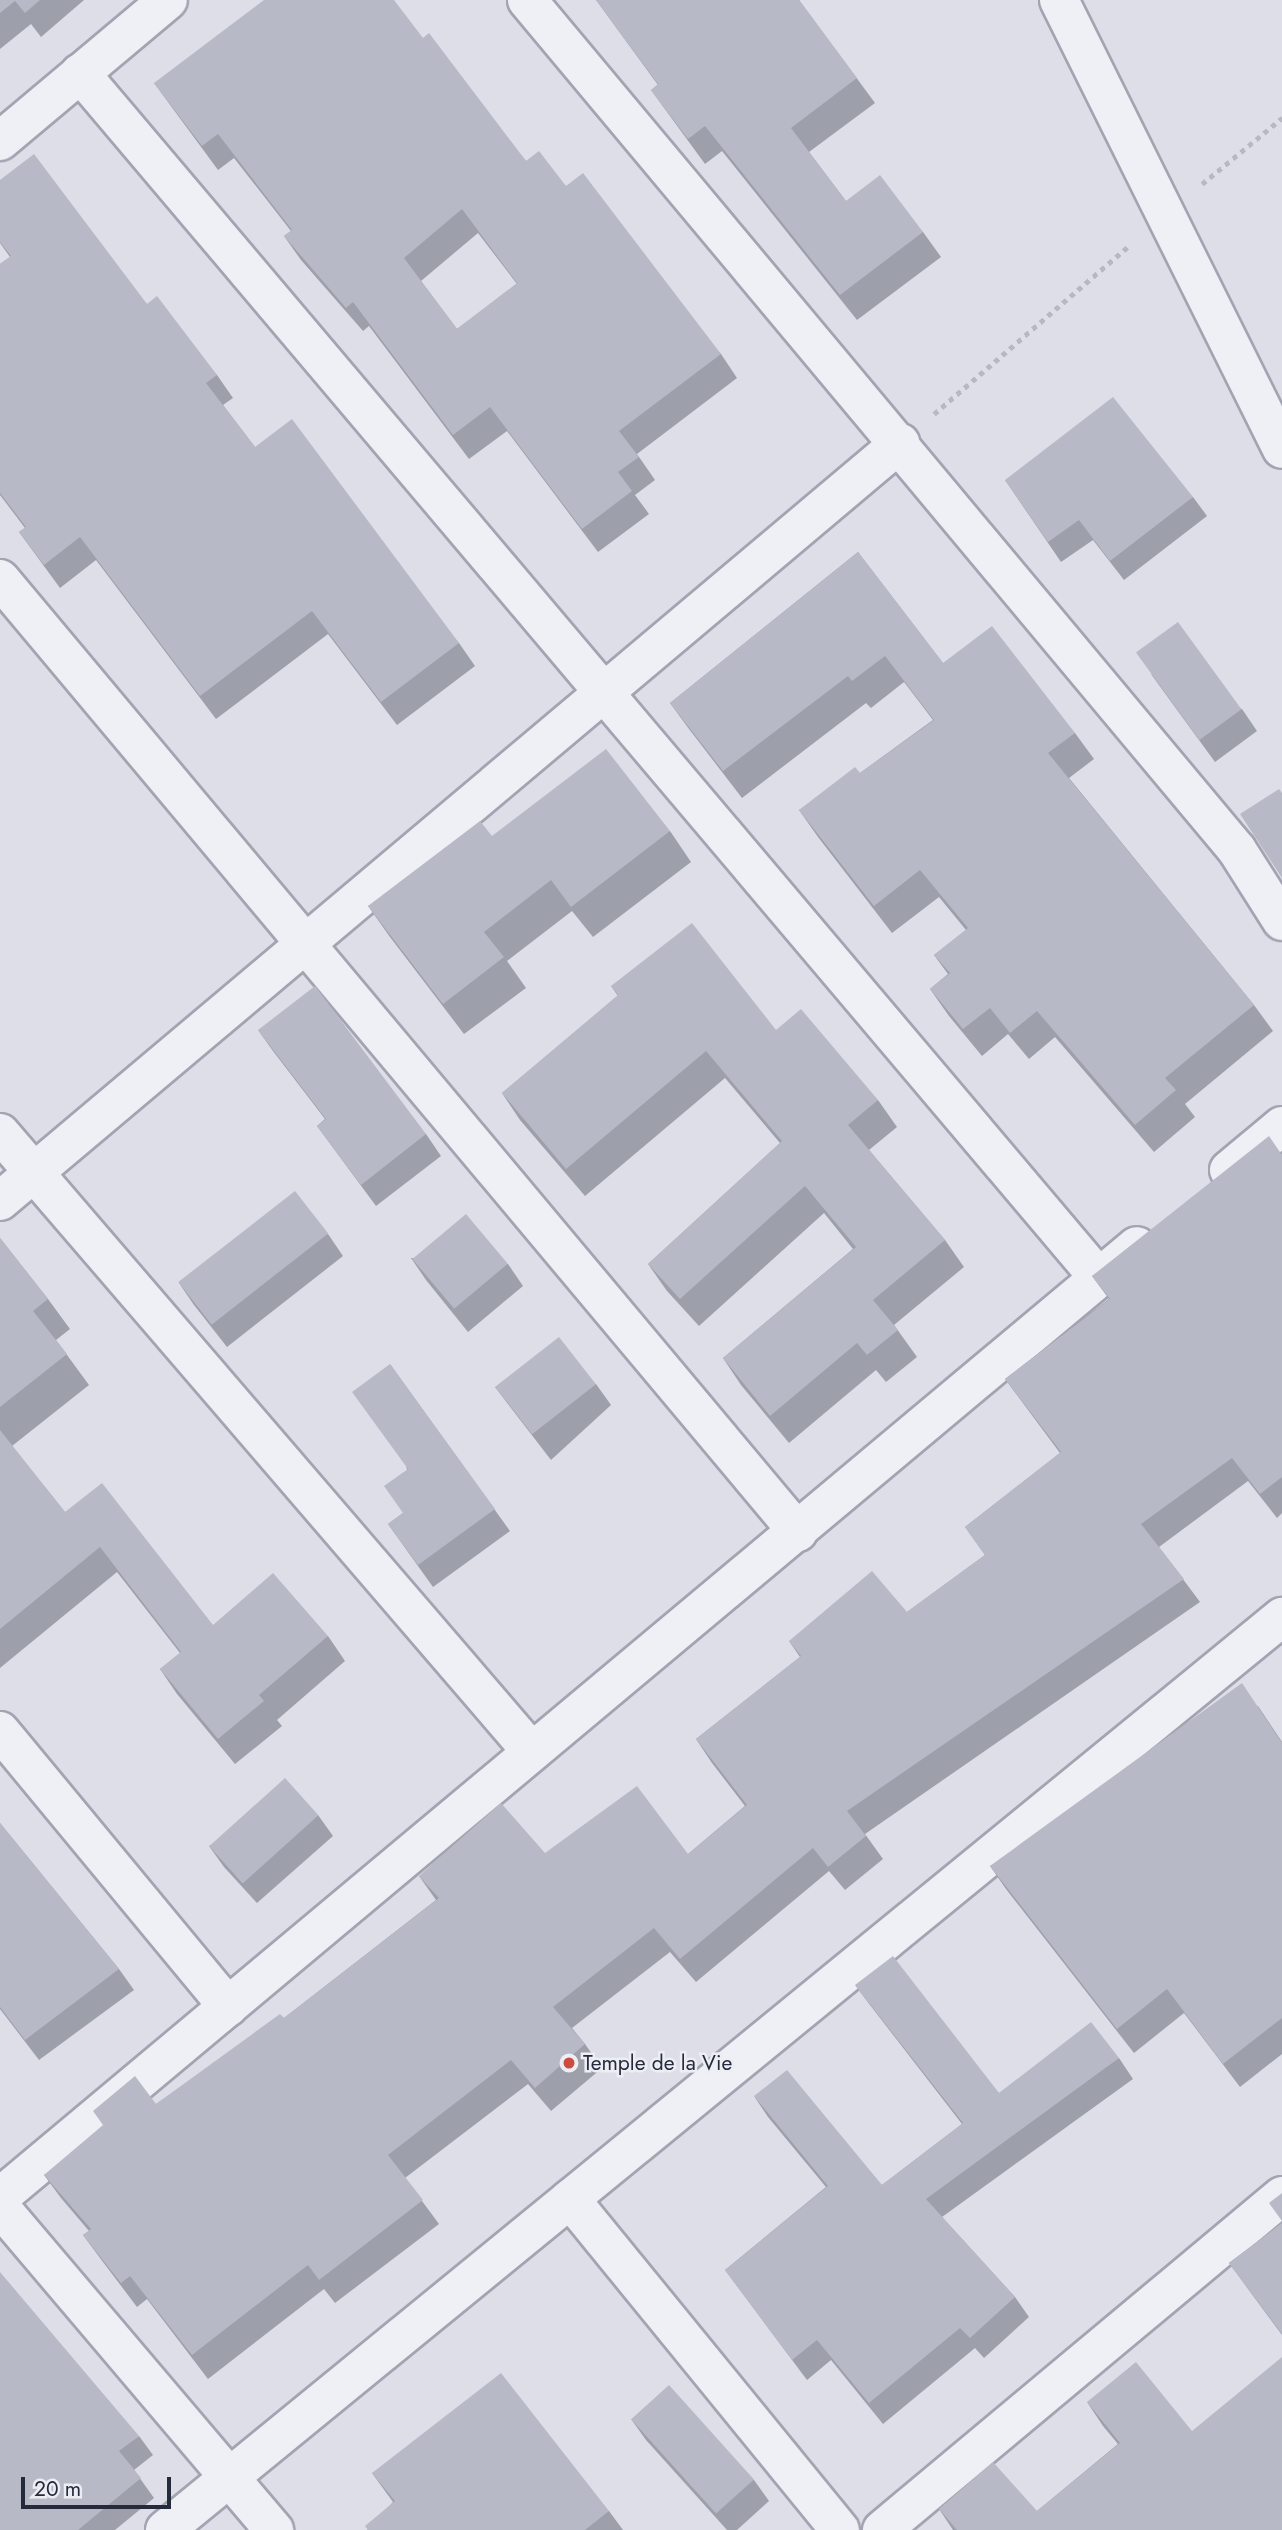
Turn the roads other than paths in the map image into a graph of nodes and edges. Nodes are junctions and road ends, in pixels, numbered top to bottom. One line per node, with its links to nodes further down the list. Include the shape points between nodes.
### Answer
1 (168, 0): 4 (street)
2 (527, 0): 6 (street)
3 (1059, 0): 7 (street)
4 (80, 73): 5 (street); 9 (street)
5 (0, 141)
6 (900, 443): 9 (street); 10 (street, via 1237,850)
7 (1282, 449)
8 (0, 579): 11 (street)
9 (604, 692): 11 (street); 18 (street)
10 (1282, 921)
11 (306, 945): 14 (street); 19 (street)
12 (1282, 1126): 15 (street)
13 (0, 1133): 14 (street)
14 (34, 1173): 16 (street); 22 (street)
15 (1200, 1194)
16 (0, 1202)
17 (1170, 1219): 18 (street)
18 (1098, 1278): 19 (street)
19 (798, 1532): 22 (street)
20 (1282, 1617): 26 (street)
21 (0, 1731): 23 (street)
22 (532, 1752): 23 (street)
23 (228, 2007): 25 (street)
24 (1282, 2196): 32 (street)
25 (0, 2197)
26 (570, 2199): 28 (street); 31 (street)
27 (0, 2207): 28 (street)
28 (228, 2475): 29 (street); 30 (street)
29 (165, 2530)
30 (274, 2530)
31 (840, 2530)
32 (882, 2530)

